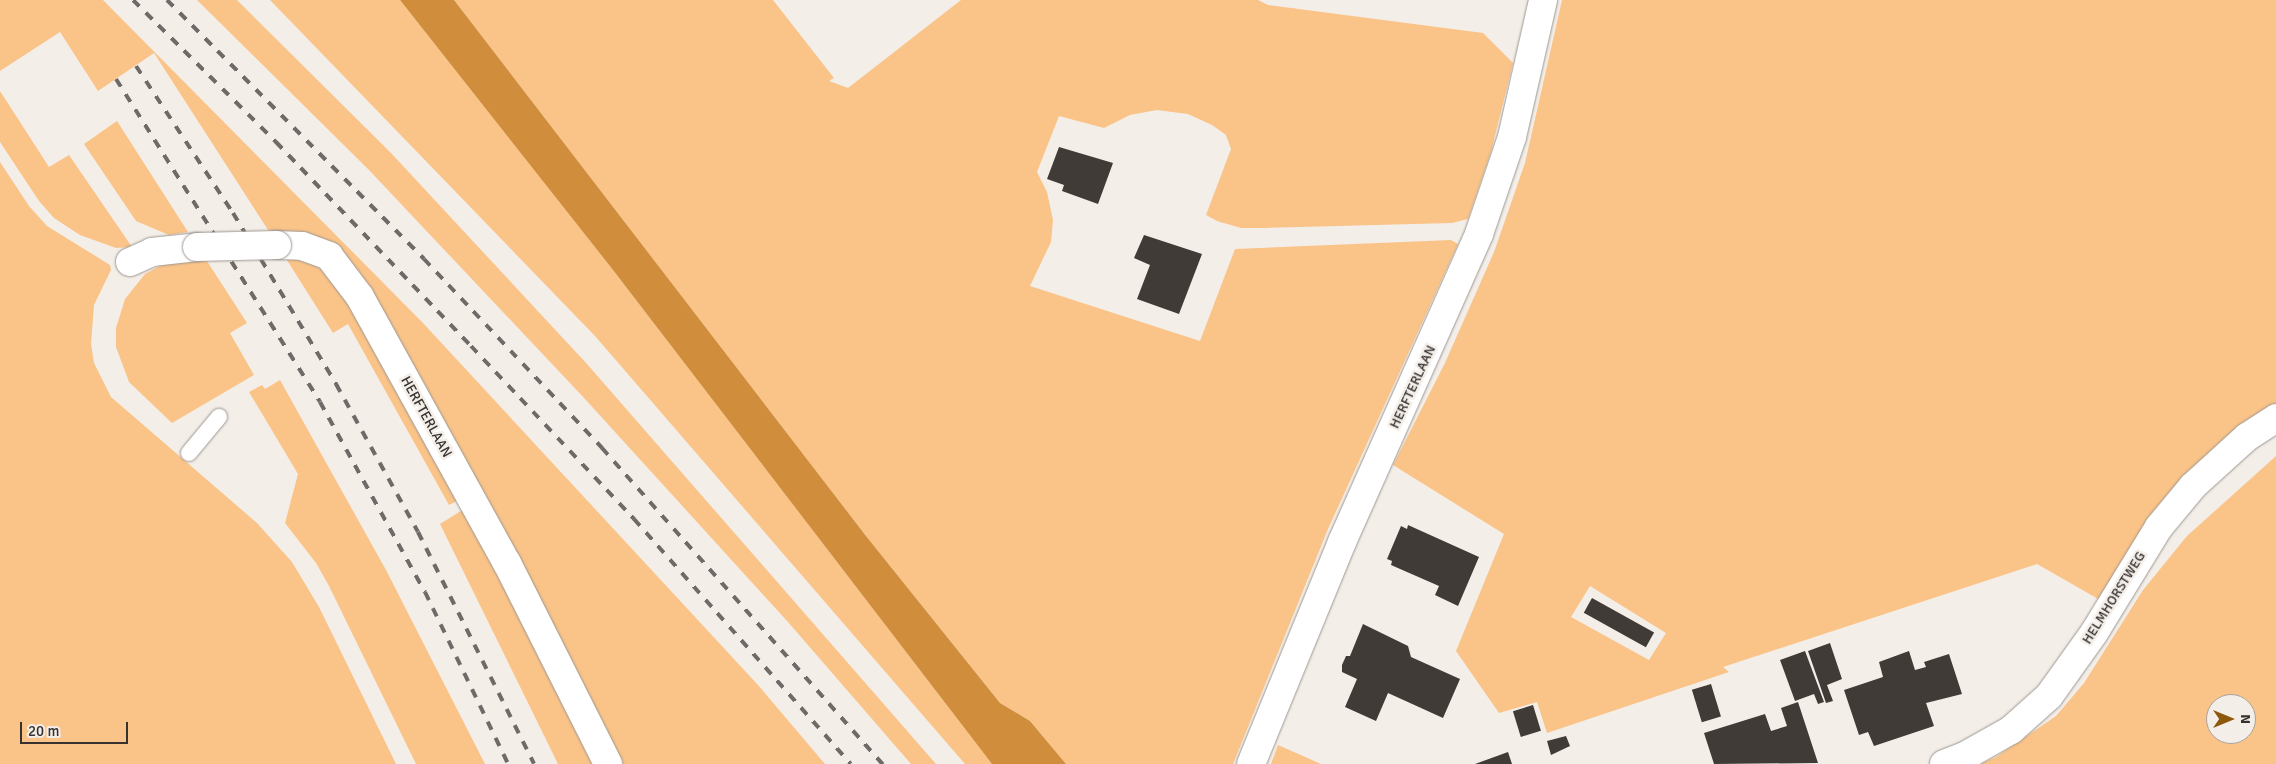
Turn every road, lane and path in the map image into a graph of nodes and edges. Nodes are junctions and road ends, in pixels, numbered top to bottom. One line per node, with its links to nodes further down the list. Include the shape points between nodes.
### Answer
1 (1543, 0): 7 (street, HERFTERLAAN, via 1515,128 1479,234 1342,542)
2 (130, 262): 6 (street, HERFTERLAAN, bridge, via 152,252 197,247 302,246 329,256 360,297 507,563)
3 (219, 418): 5 (lane)
4 (2276, 418): 8 (street, HELMHORSTWEG, via 2247,438 2193,486 2159,528 2094,633 2049,696 2011,730)
5 (189, 453)
6 (608, 764)
7 (1251, 764)
8 (1944, 764)

